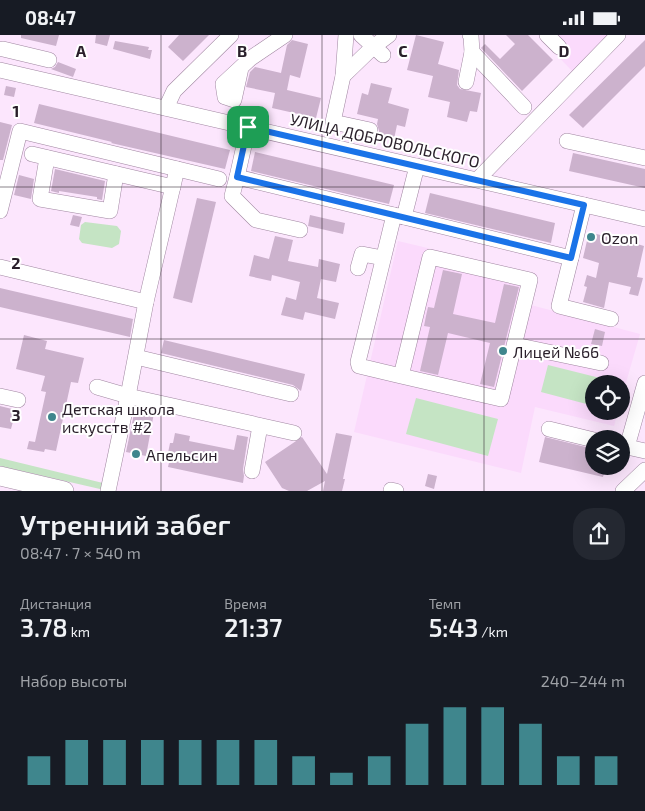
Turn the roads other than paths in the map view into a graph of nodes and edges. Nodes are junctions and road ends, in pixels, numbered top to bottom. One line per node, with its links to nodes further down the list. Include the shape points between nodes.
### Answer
1 (231, 35): 19 (street, via 174,91)
2 (285, 35): 14 (street)
3 (346, 35): 16 (street)
4 (361, 35): 11 (street)
5 (389, 35): 11 (street)
6 (470, 35): 12 (street)
7 (547, 35): 10 (street)
8 (618, 35): 31 (street)
9 (4, 42): 13 (street); 15 (street)
10 (559, 47)
11 (378, 51): 16 (street)
12 (472, 52): 17 (street); 18 (street)
13 (49, 60)
14 (241, 68)
15 (0, 73): 19 (street, УЛИЦА ДОБРОВОЛЬСКОГО)
16 (343, 76): 21 (street, via 333,122)
17 (466, 82)
18 (524, 107)
19 (166, 108): 20 (street, УЛИЦА ДОБРОВОЛЬСКОГО)
20 (248, 127): 26 (street, УЛИЦА ДОБРОВОЛЬСКОГО); 29 (street)
21 (370, 131)
22 (567, 141): 25 (street)
23 (32, 154): 24 (street)
24 (47, 158): 28 (street); 28 (street, via 40,199 110,211)
25 (645, 159)
26 (417, 166): 31 (street, УЛИЦА ДОБРОВОЛЬСКОГО); 35 (street)
27 (177, 169): 30 (street); 32 (street); 34 (street, via 20,131)
28 (116, 174): 32 (street)
29 (237, 177): 35 (street); 37 (street, via 232,196 256,220)
30 (219, 179)
31 (478, 179): 33 (street, УЛИЦА ДОБРОВОЛЬСКОГО)
32 (173, 187): 42 (street)
33 (584, 205): 36 (street, УЛИЦА ДОБРОВОЛЬСКОГО); 39 (street)
34 (0, 211)
35 (399, 216): 38 (street); 39 (street)
36 (645, 219)
37 (300, 230)
38 (384, 258): 41 (street, via 362,254); 47 (street, via 358,362 359,366)
39 (571, 258): 43 (street, via 559,307)
40 (0, 267): 42 (street)
41 (358, 268)
42 (146, 302): 45 (street)
43 (611, 319)
44 (515, 345): 46 (street); 47 (street, via 501,399); 47 (street, via 530,280 430,257)
45 (136, 357): 50 (street); 52 (street)
46 (601, 363)
47 (401, 376)
48 (645, 383): 56 (street)
49 (97, 387): 52 (street)
50 (291, 394)
51 (0, 396): 53 (street)
52 (128, 396): 54 (street); 65 (street)
53 (18, 401)
54 (260, 426): 57 (street); 62 (street)
55 (549, 429): 58 (street)
56 (630, 430)
57 (294, 433)
58 (585, 438)
59 (630, 448): 60 (street)
60 (645, 451)
61 (645, 470): 66 (street)
62 (252, 471)
63 (0, 476): 64 (main road)
64 (64, 491)
65 (108, 491)
66 (623, 491)

